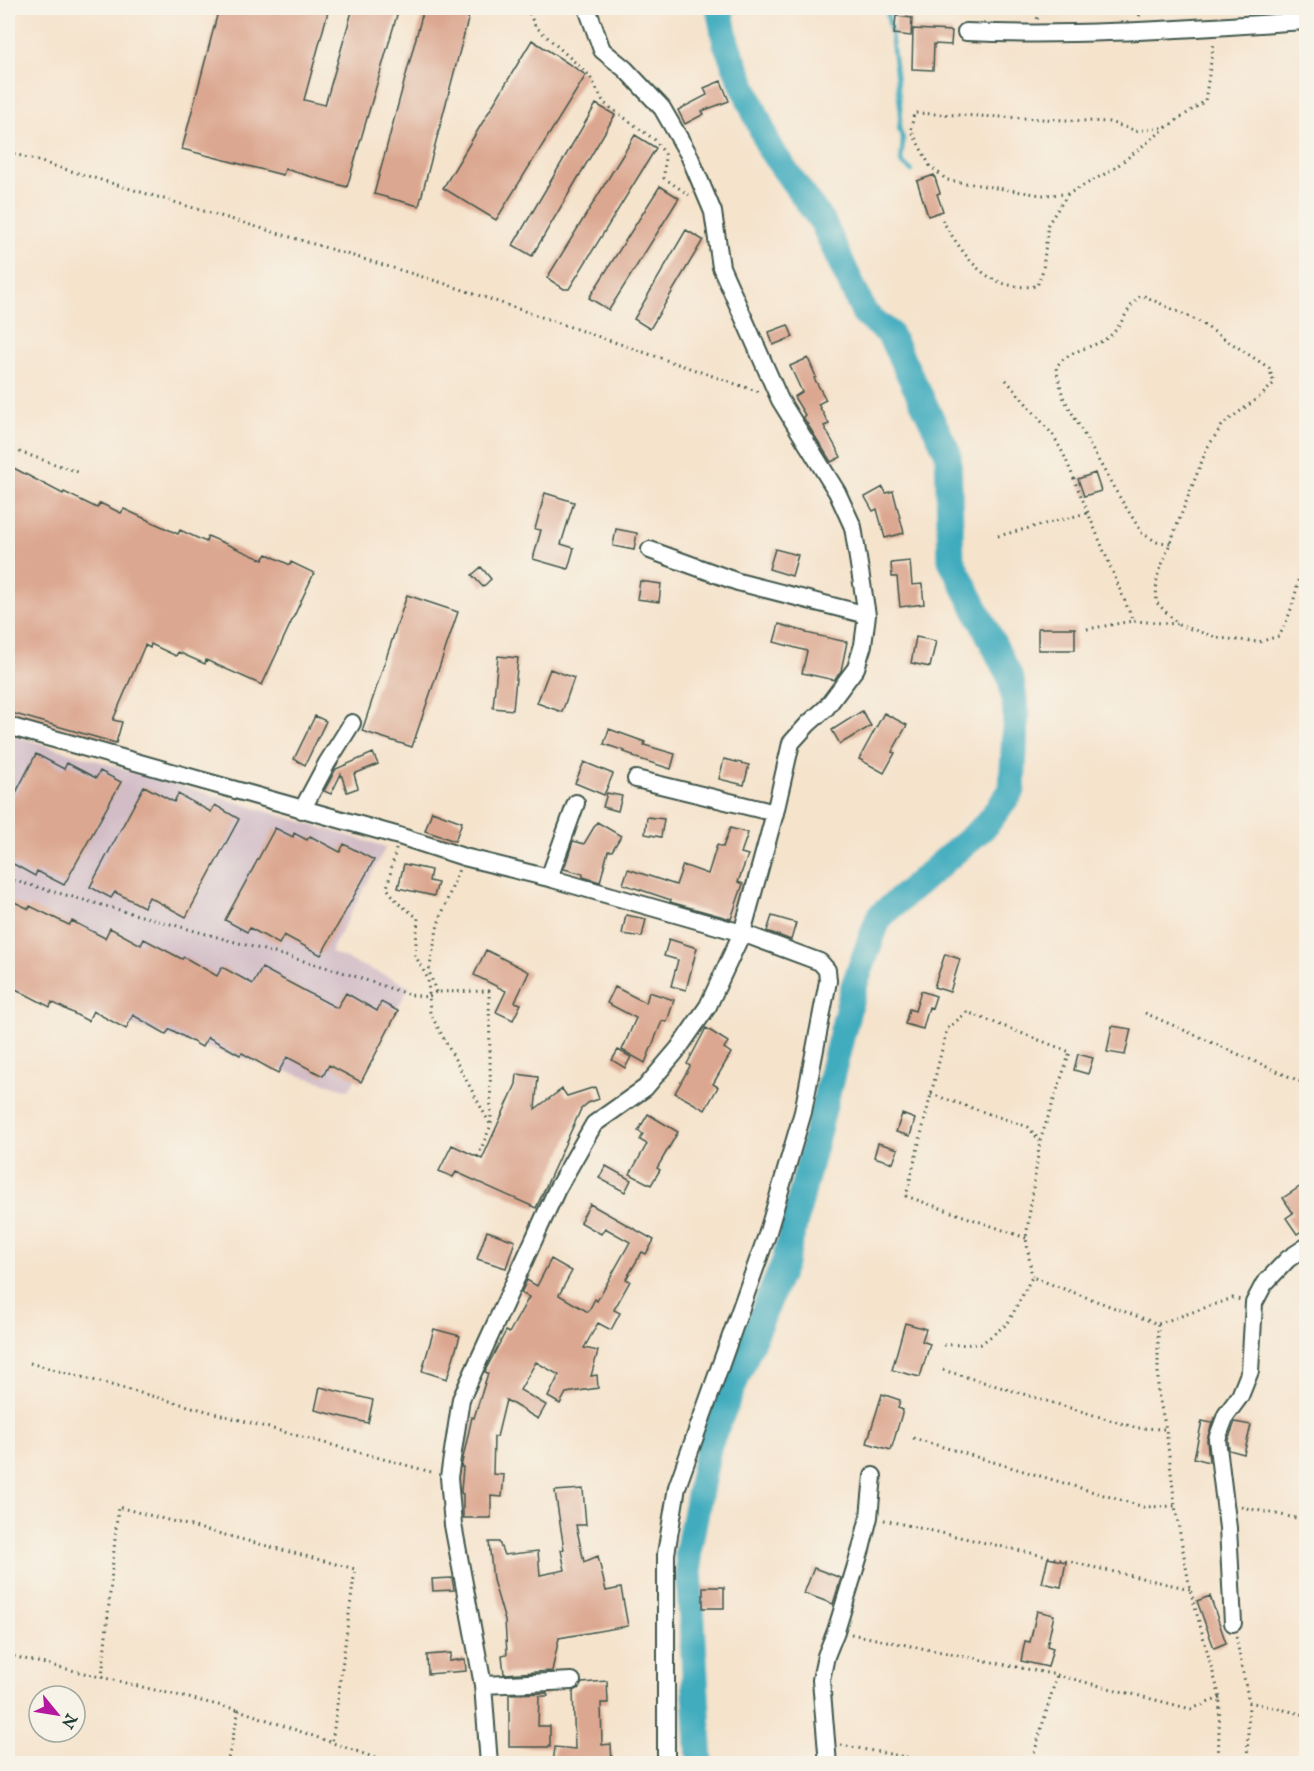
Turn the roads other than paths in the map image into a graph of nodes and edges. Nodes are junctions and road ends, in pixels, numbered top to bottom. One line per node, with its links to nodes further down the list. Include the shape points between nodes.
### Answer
1 (587, 8): 5 (street, via 602,50 626,69 662,108 689,155 712,212 721,267 780,400 837,492 853,527)
2 (1306, 21): 3 (street, via 1130,32)
3 (966, 32)
4 (650, 550): 5 (street, via 738,582)
5 (867, 615): 11 (street, via 856,668 826,708 790,743)
6 (352, 723): 10 (street)
7 (8, 726): 10 (street)
8 (636, 779): 11 (street)
9 (576, 803): 12 (street)
10 (302, 810): 12 (street)
11 (775, 813): 13 (street)
12 (549, 878): 13 (street)
13 (742, 933): 18 (street, via 708,1006 678,1049 645,1088 594,1124 557,1190 461,1399 449,1477 453,1525); 20 (street, via 820,962 827,969 828,981 803,1112 767,1235 677,1487 666,1554)
14 (1306, 1247): 16 (street, via 1264,1284 1254,1303 1250,1371 1217,1439)
15 (873, 1476): 21 (street, via 869,1517 820,1680)
16 (1233, 1623)
17 (572, 1680): 18 (street)
18 (483, 1685): 19 (street)
19 (489, 1764)
20 (666, 1764)
21 (828, 1764)

